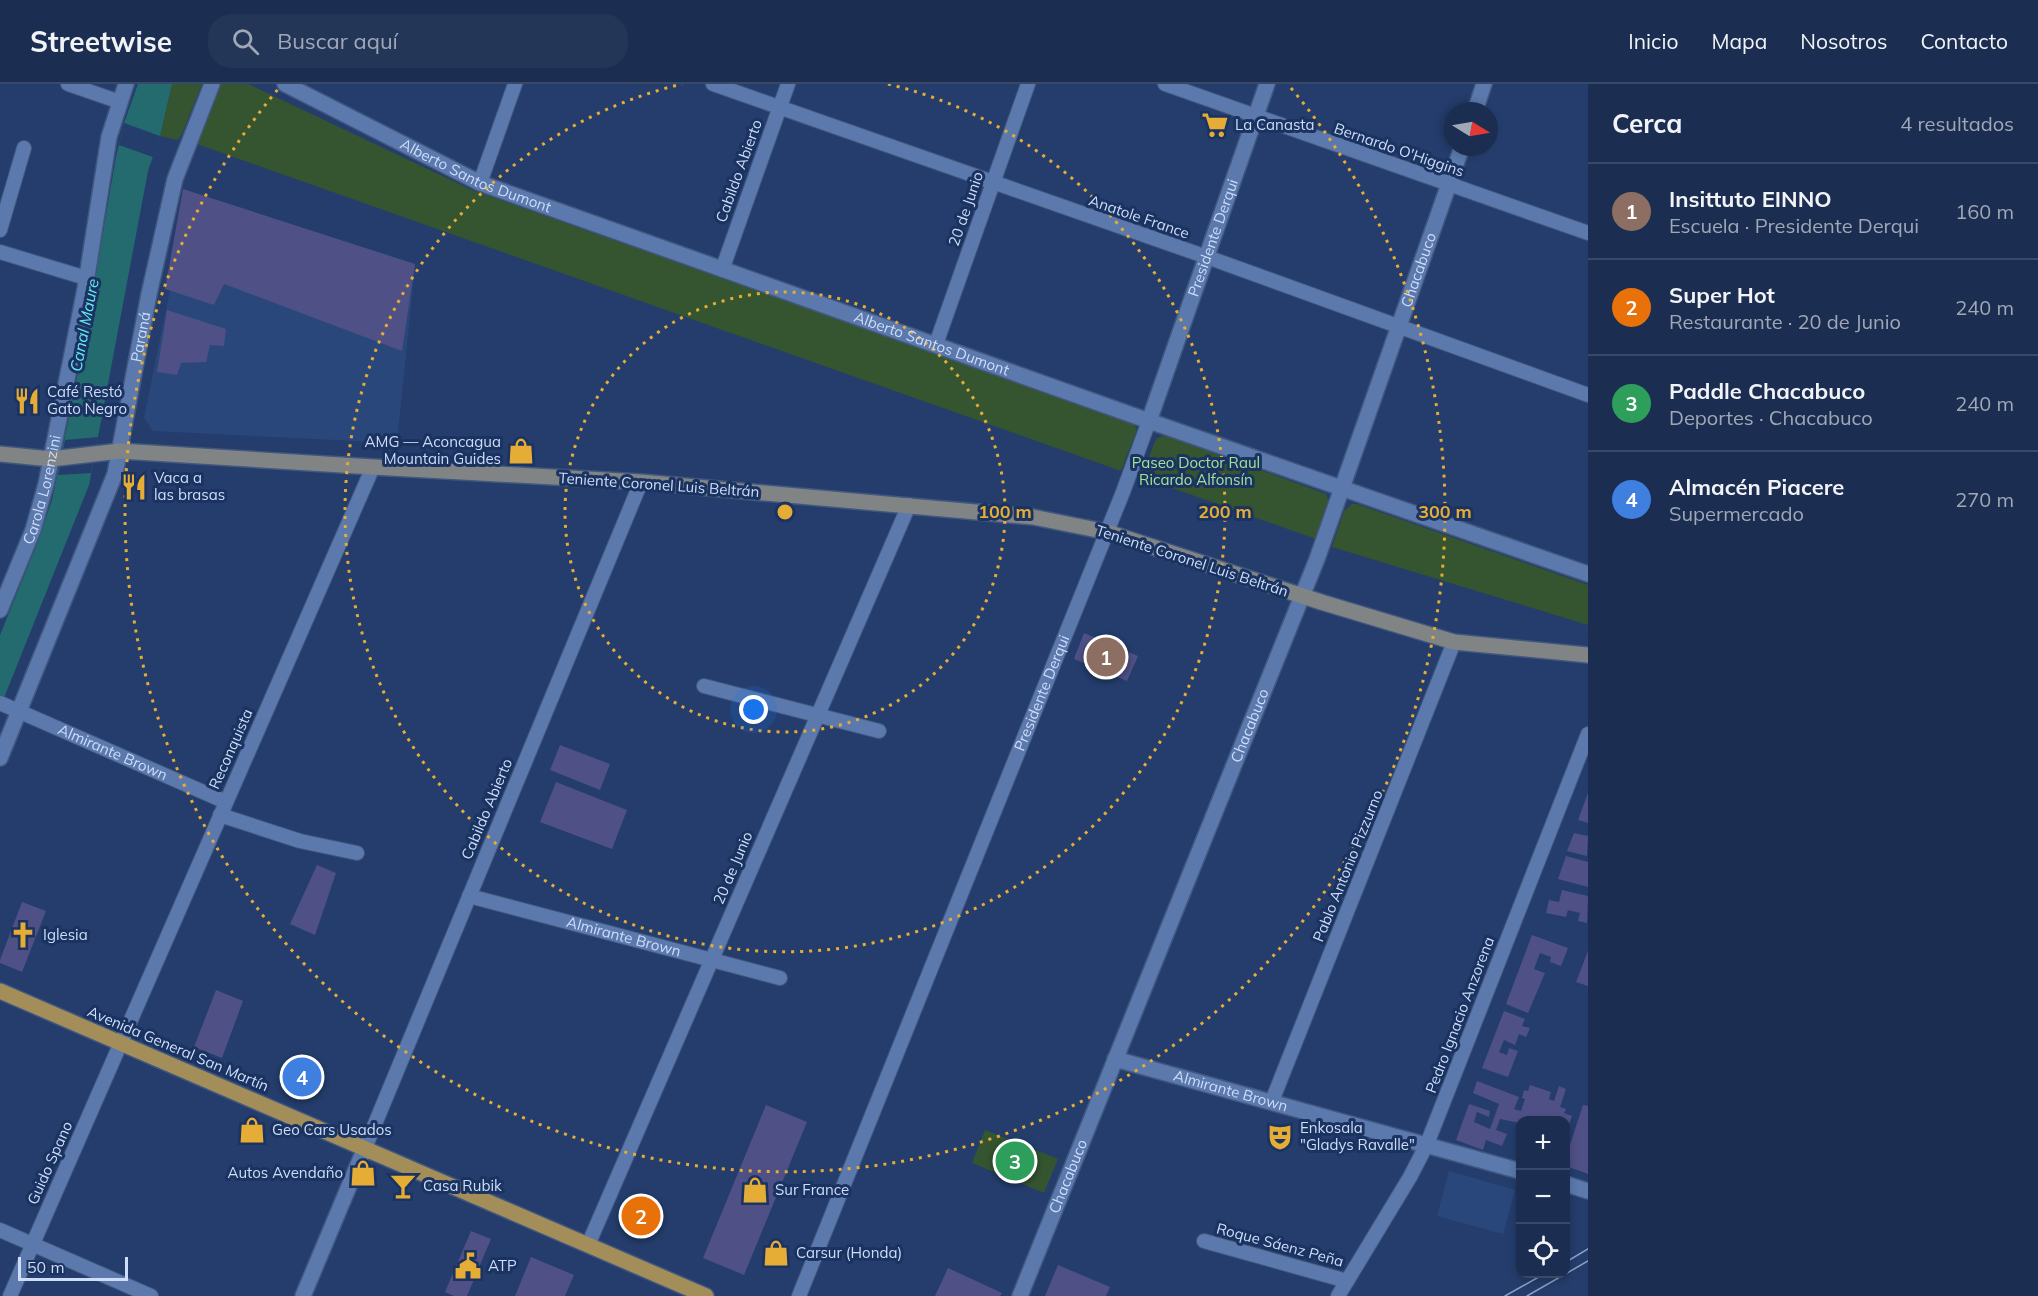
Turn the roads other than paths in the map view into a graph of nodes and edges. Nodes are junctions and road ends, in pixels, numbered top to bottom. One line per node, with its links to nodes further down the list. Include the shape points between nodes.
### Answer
1 (68, 84): 12 (street)
2 (126, 84): 12 (street, Carola Lorenzini)
3 (212, 84): 31 (street, Paraná, via 175,179)
4 (285, 84): 18 (street, Alberto Santos Dumont)
5 (515, 84): 18 (street)
6 (713, 84): 14 (street, Anatole France)
7 (788, 84): 14 (street, Cabildo Abierto)
8 (1028, 84): 19 (street, 20 de Junio)
9 (1165, 84): 15 (street, Bernardo O'Higgins)
10 (1267, 84): 15 (street, Presidente Derqui)
11 (1484, 84): 13 (street)
12 (120, 102): 26 (street, Carola Lorenzini, via 109,137)
13 (1478, 102)
14 (779, 109): 19 (street, Anatole France); 25 (street, Cabildo Abierto)
15 (1256, 117): 20 (street, Bernardo O'Higgins); 24 (street, Presidente Derqui)
16 (24, 148): 21 (street)
17 (1459, 156): 20 (street, Chacabuco)
18 (480, 183): 25 (street, Alberto Santos Dumont)
19 (993, 183): 24 (street, Anatole France); 28 (street, 20 de Junio)
20 (1449, 185): 22 (street, Bernardo O'Higgins); 27 (street, Chacabuco)
21 (0, 230)
22 (1588, 233)
23 (0, 252): 26 (street)
24 (1207, 257): 27 (street, Anatole France); 30 (street, Presidente Derqui)
25 (722, 270): 28 (street, Alberto Santos Dumont)
26 (86, 278): 33 (street, Carola Lorenzini)
27 (1398, 327): 29 (street, Anatole France); 36 (street, Chacabuco)
28 (936, 344): 30 (street, Alberto Santos Dumont)
29 (1588, 395)
30 (1149, 421): 36 (street, Alberto Santos Dumont); 38 (street, Presidente Derqui)
31 (120, 451): 33 (main road, Teniente Coronel Luis Beltrán); 34 (main road, Teniente Coronel Luis Beltrán); 46 (street, Paraná, via 115,474)
32 (0, 454): 33 (main road, Teniente Coronel Luis Beltrán)
33 (56, 458): 41 (street, Carola Lorenzini, via 33,530)
34 (373, 467): 35 (main road, Teniente Coronel Luis Beltrán); 51 (street, Reconquista)
35 (641, 482): 37 (main road, Teniente Coronel Luis Beltrán); 54 (street, Cabildo Abierto)
36 (1342, 488): 39 (street, Alberto Santos Dumont); 40 (street, Chacabuco)
37 (909, 505): 38 (main road, Teniente Coronel Luis Beltrán, via 1033,517); 47 (street, 20 de Junio)
38 (1107, 532): 40 (main road, Teniente Coronel Luis Beltrán); 75 (street, Presidente Derqui)
39 (1588, 574)
40 (1302, 596): 42 (main road, Teniente Coronel Luis Beltrán); 59 (street, Chacabuco)
41 (0, 610)
42 (1454, 642): 43 (main road, Teniente Coronel Luis Beltrán); 60 (street, Pablo Antonio Pizzurno)
43 (1588, 655)
44 (705, 686): 47 (street)
45 (1, 704): 46 (street, Almirante Brown)
46 (19, 711): 50 (street, Paraná); 51 (street, Almirante Brown)
47 (818, 716): 48 (street); 55 (street, 20 de Junio)
48 (879, 731)
49 (1588, 734): 61 (street, Pedro Ignacio Anzorena)
50 (0, 758)
51 (226, 802): 52 (street, Reconquista)
52 (220, 815): 53 (street, via 300,841); 58 (street, Reconquista)
53 (357, 853)
54 (469, 896): 55 (street, Almirante Brown); 62 (street, Cabildo Abierto)
55 (711, 960): 56 (street, Almirante Brown); 69 (street, 20 de Junio)
56 (780, 978)
57 (0, 991): 58 (main road, Avenida General San Martín)
58 (120, 1044): 62 (main road, Avenida General San Martín); 68 (street, Guido Spano)
59 (1115, 1059): 60 (street, Almirante Brown); 76 (street, Chacabuco)
60 (1272, 1101): 61 (street, Almirante Brown)
61 (1427, 1144): 63 (street, Almirante Brown); 70 (street, Pedro Ignacio Anzorena)
62 (365, 1148): 69 (main road, Avenida General San Martín); 73 (street)
63 (1518, 1170)
64 (1570, 1185): 65 (street)
65 (1588, 1191)
66 (0, 1230): 68 (street)
67 (1204, 1241): 70 (street, Roque Sáenz Peña)
68 (33, 1244): 71 (street, Guido Spano); 72 (street)
69 (588, 1245): 74 (main road, Avenida General San Martín)
70 (1347, 1281): 77 (street, Pedro Ignacio Anzorena)
71 (10, 1296)
72 (151, 1296)
73 (303, 1296)
74 (706, 1296)
75 (799, 1296)
76 (1020, 1296)
77 (1338, 1296)

